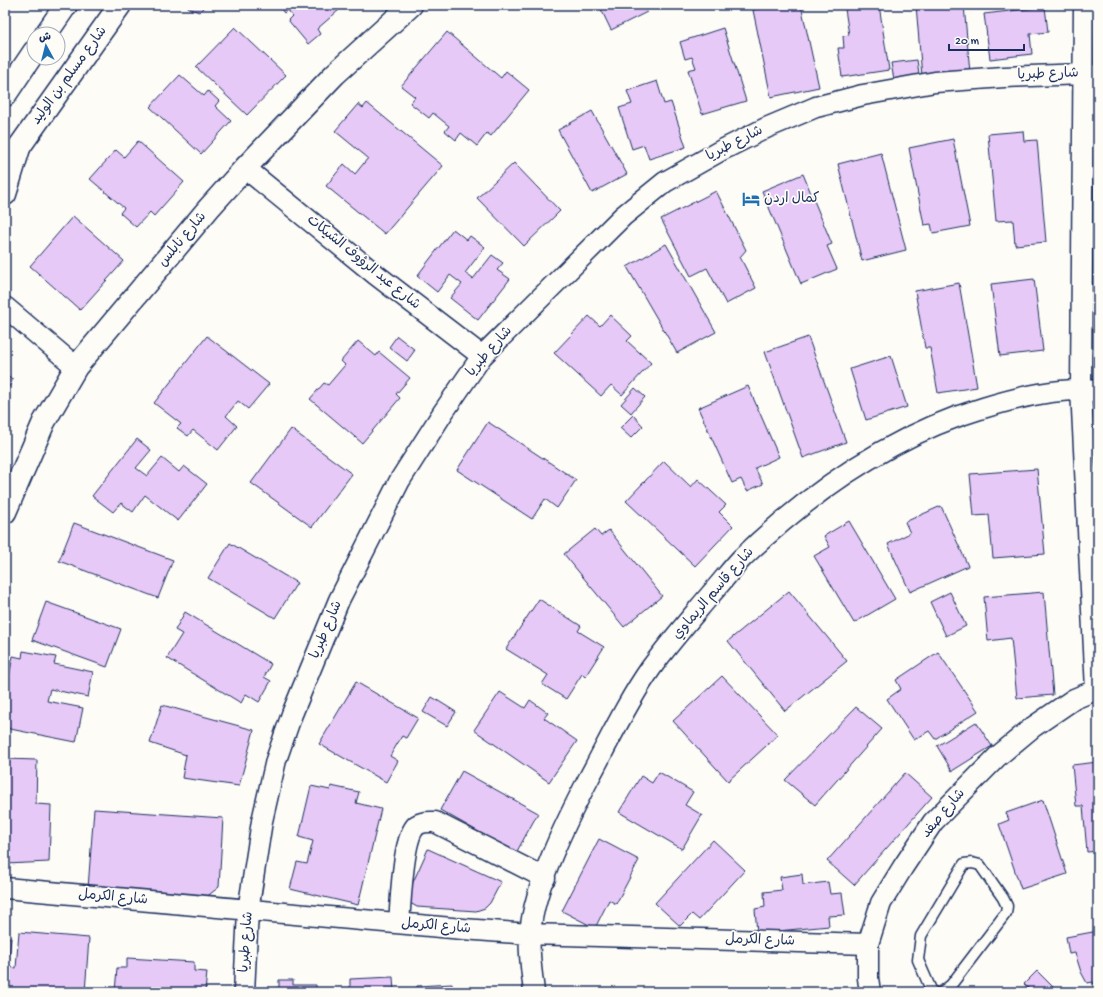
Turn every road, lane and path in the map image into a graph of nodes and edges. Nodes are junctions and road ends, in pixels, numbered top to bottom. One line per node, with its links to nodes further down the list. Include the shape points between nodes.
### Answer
1 (66, 5): 5 (main road)
2 (120, 5): 9 (main road, شارع مسلم بن الوليد)
3 (411, 5): 11 (main road, شارع نابلس, via 335,74)
4 (1084, 5): 7 (street)
5 (52, 26)
6 (26, 64): 8 (main road)
7 (1091, 75): 14 (street, شارع طبريا, via 935,82 878,92 816,108 766,128 666,182 622,216); 16 (street)
8 (5, 95)
9 (19, 147): 10 (main road, شارع مسلم بن الوليد); 12 (main road, شارع مسلم بن الوليد)
10 (5, 167)
11 (245, 168): 14 (street, شارع عبد الرؤوف الشيكات, via 375,274); 15 (main road, شارع نابلس)
12 (5, 194)
13 (5, 307): 15 (street)
14 (482, 356): 21 (street, شارع طبريا, via 400,480 339,600 276,760 262,821)
15 (76, 368): 17 (main road, شارع نابلس, via 44,422)
16 (1090, 390): 18 (street); 19 (street, شارع قاسم الريماوي, via 1014,398 949,418 854,468 787,517 742,558 651,669 617,723 576,803)
17 (5, 512)
18 (1097, 689): 24 (street, شارع صفد, via 1074,699 997,756 933,822 881,903)
19 (545, 878): 22 (street, via 435,822 423,822 416,826 409,837); 23 (street, شارع قاسم الريماوي)
20 (5, 888): 21 (street, شارع الكرمل)
21 (248, 910): 22 (street, شارع الكرمل); 25 (street, شارع طبريا)
22 (399, 923): 23 (street, شارع الكرمل)
23 (530, 934): 24 (street, شارع الكرمل); 26 (street, شارع قاسم الريماوي)
24 (868, 944): 27 (street, شارع صفد)
25 (244, 992)
26 (534, 992)
27 (870, 992)
28 (932, 992): 29 (lane, via 918,960 921,936 964,864 980,865 1003,898 1007,906 1006,913 951,985)
29 (942, 992)

